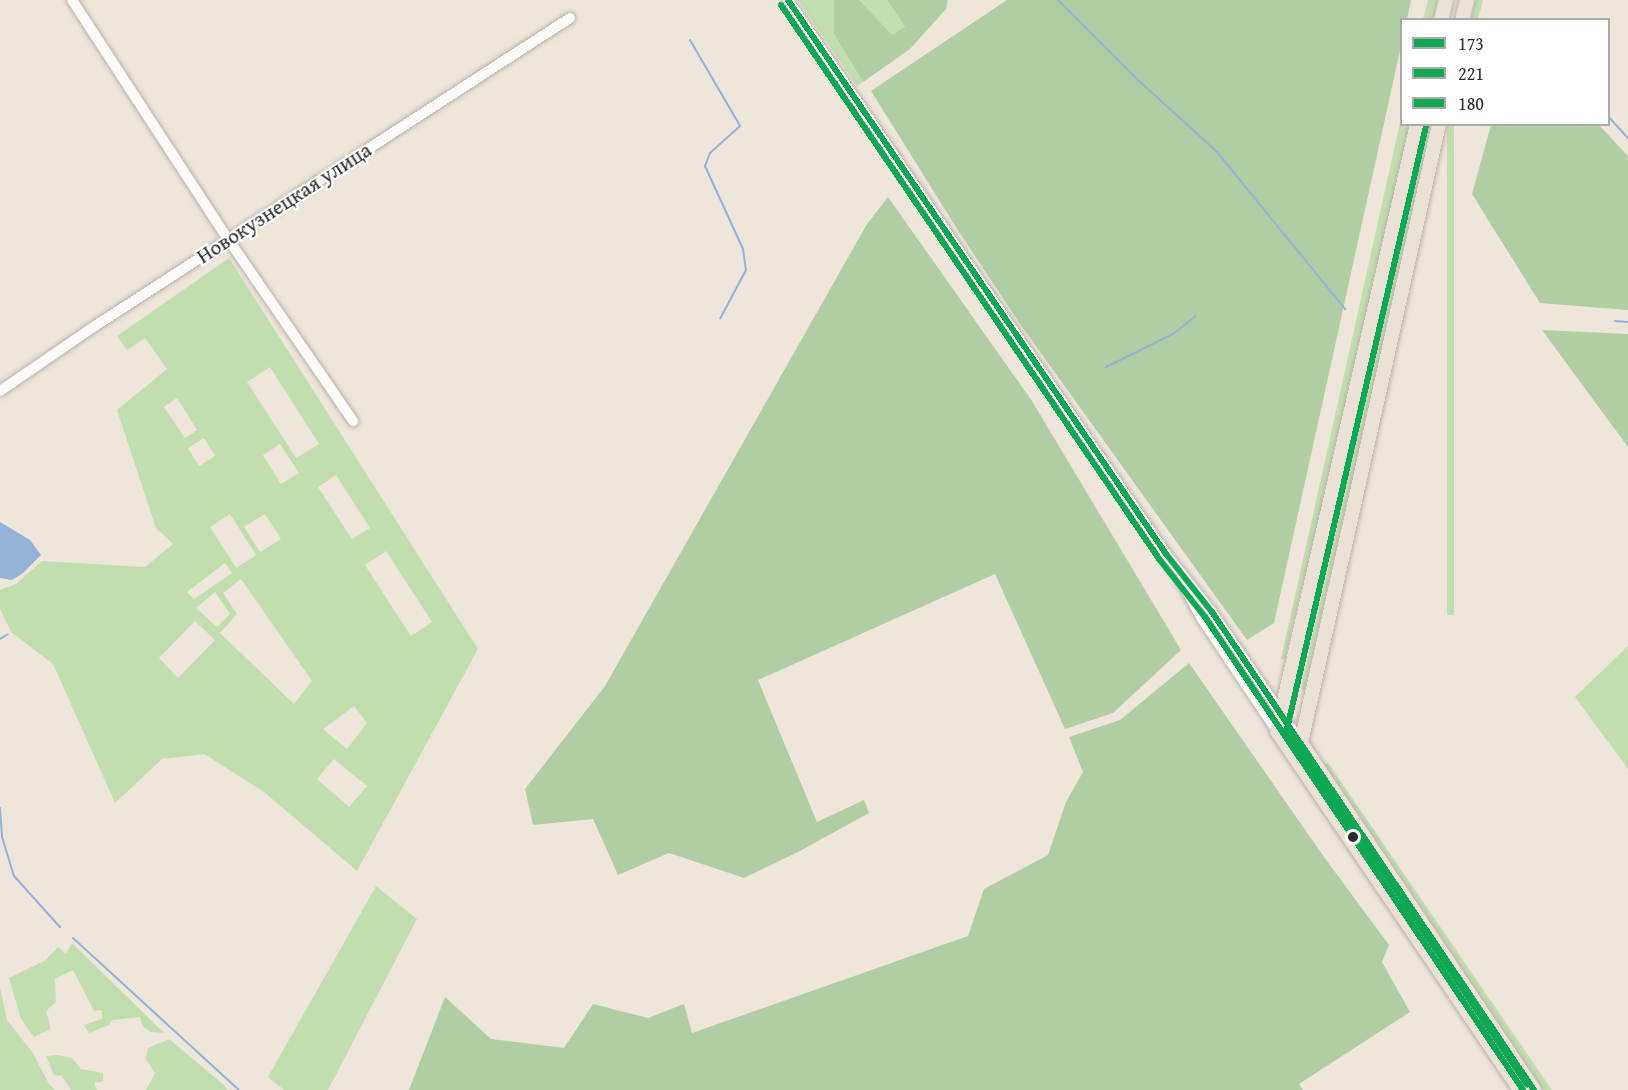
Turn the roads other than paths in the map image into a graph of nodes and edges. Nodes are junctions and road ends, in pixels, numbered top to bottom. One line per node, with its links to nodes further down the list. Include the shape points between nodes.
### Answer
1 (72, 0): 10 (street)
2 (788, 0): 13 (street)
3 (1446, 0): 6 (main road)
4 (1467, 0): 7 (main road)
5 (570, 18): 10 (street, Новокузнецкая улица)
6 (1442, 18)
7 (1462, 18)
8 (1417, 126): 14 (main road)
9 (1439, 126): 16 (main road)
10 (228, 239): 11 (street, Новокузнецкая улица); 12 (street)
11 (0, 391)
12 (353, 421)
13 (1166, 554): 14 (street, via 1212,612); 15 (street, via 1202,619)
14 (1281, 714): 15 (main road); 16 (street)
15 (1277, 731): 16 (main road)
16 (1294, 743): 17 (main road); 18 (main road)
17 (1520, 1090)
18 (1534, 1090)

